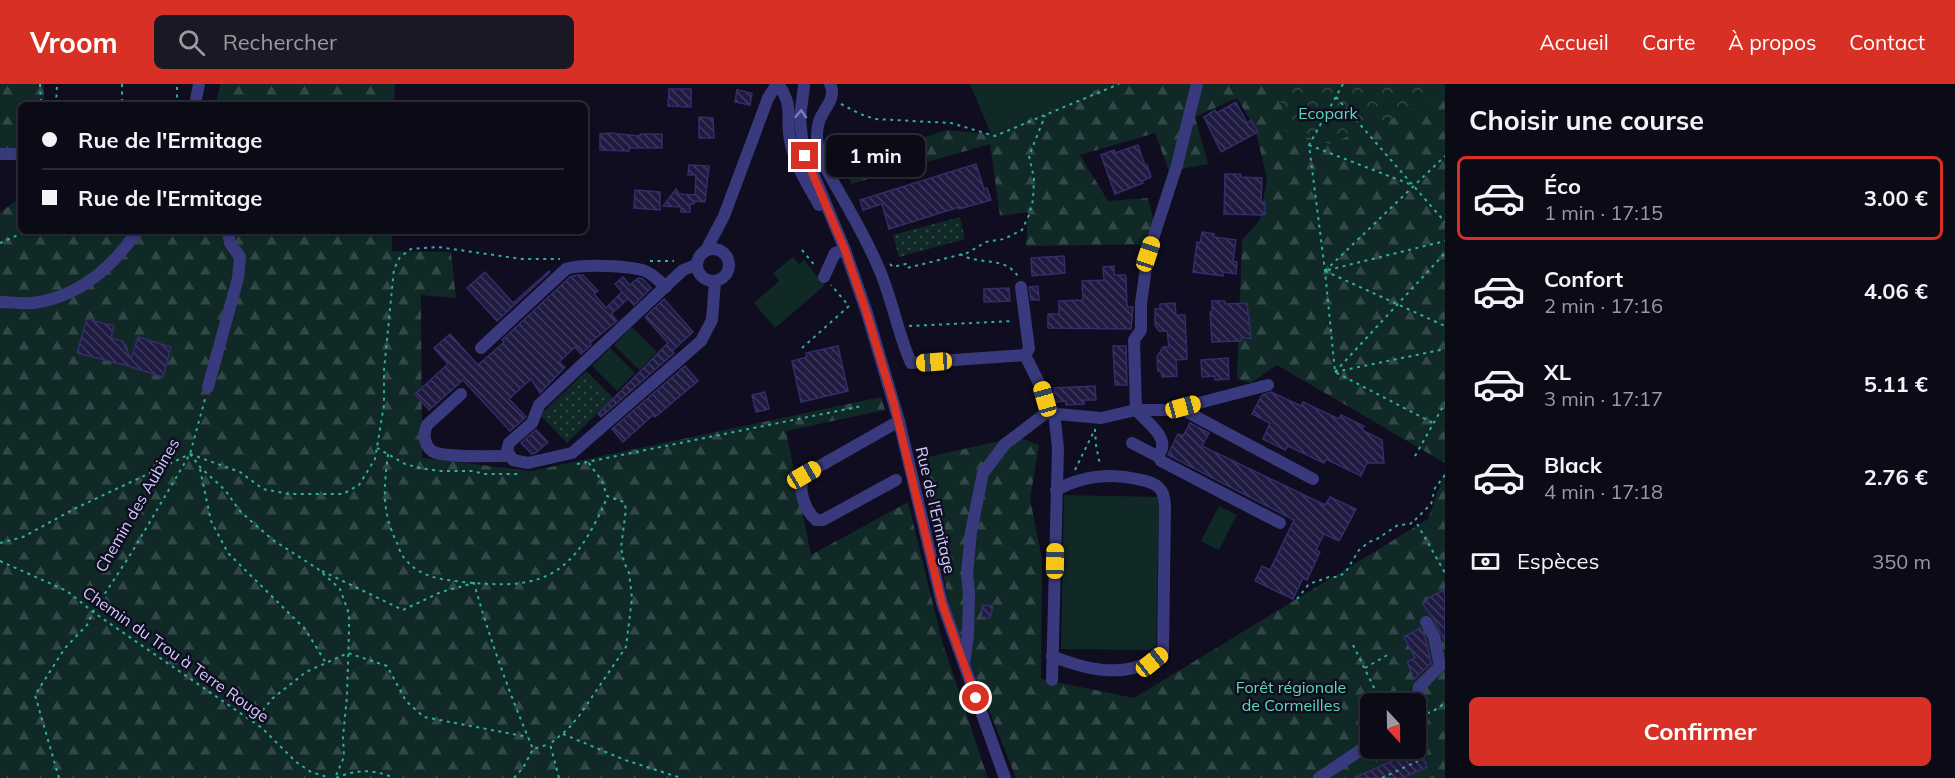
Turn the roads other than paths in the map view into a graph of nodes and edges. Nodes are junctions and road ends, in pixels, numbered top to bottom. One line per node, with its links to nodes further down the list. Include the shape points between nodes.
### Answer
1 (199, 84): 6 (street)
2 (778, 84): 5 (street, via 792,88); 9 (street, via 768,98); 12 (street, Rue de l'Ermitage, via 789,108 789,139 797,165)
3 (830, 84): 22 (street, via 832,97 818,129 819,153 882,274 911,363)
4 (1197, 84): 27 (street, via 1177,165 1148,254 1141,330 1134,340)
5 (806, 85): 12 (street, Rue de l'Ermitage, one-way to 5, via 803,149 800,130)
6 (196, 102)
7 (0, 154): 8 (street)
8 (18, 154)
9 (716, 232): 13 (street); 14 (street)
10 (135, 234): 20 (street, via 91,282 65,295 31,303)
11 (228, 234): 24 (street, via 240,256 238,278)
12 (844, 249): 16 (street, via 835,253); 29 (street, Rue de l'Ermitage)
13 (706, 250): 14 (street); 15 (street)
14 (722, 252): 17 (street, via 729,269 724,278)
15 (696, 265): 17 (street, via 701,277); 18 (street, via 683,270)
16 (824, 277)
17 (715, 282): 32 (street, via 712,320 700,341 572,453 528,464)
18 (666, 287): 21 (street, via 646,271 575,266 566,269); 32 (street, via 539,405 532,423 509,444)
19 (1021, 288): 22 (street, via 1029,349)
20 (0, 302)
21 (481, 348)
22 (1025, 355): 28 (street)
23 (1268, 385): 26 (street)
24 (208, 387)
25 (461, 394): 32 (street, via 424,430 428,447 446,454)
26 (1183, 407): 27 (street); 33 (street)
27 (1136, 411): 28 (street, via 1101,418); 31 (street, via 1163,442)
28 (1050, 413): 35 (street, via 1058,448); 39 (street, via 1005,444 983,474 971,532 968,636)
29 (898, 421): 34 (street, via 804,475 801,488 810,515 823,520); 39 (street, Rue de l'Ermitage, via 942,603)
30 (1132, 443): 31 (street)
31 (1158, 454): 36 (street, via 1161,461)
32 (509, 456)
33 (1313, 479)
34 (896, 480)
35 (1056, 490): 38 (street); 38 (street, via 1072,481 1120,475 1159,487 1164,495 1163,653 1152,662 1114,671 1076,666)
36 (1280, 523)
37 (1426, 622): 41 (street, via 1434,636 1440,666 1419,687)
38 (1052, 656): 40 (street)
39 (963, 665): 43 (street, Rue de l'Ermitage)
40 (1052, 681)
41 (1419, 693)
42 (1360, 750): 44 (street)
43 (1005, 778)
44 (1319, 778)

